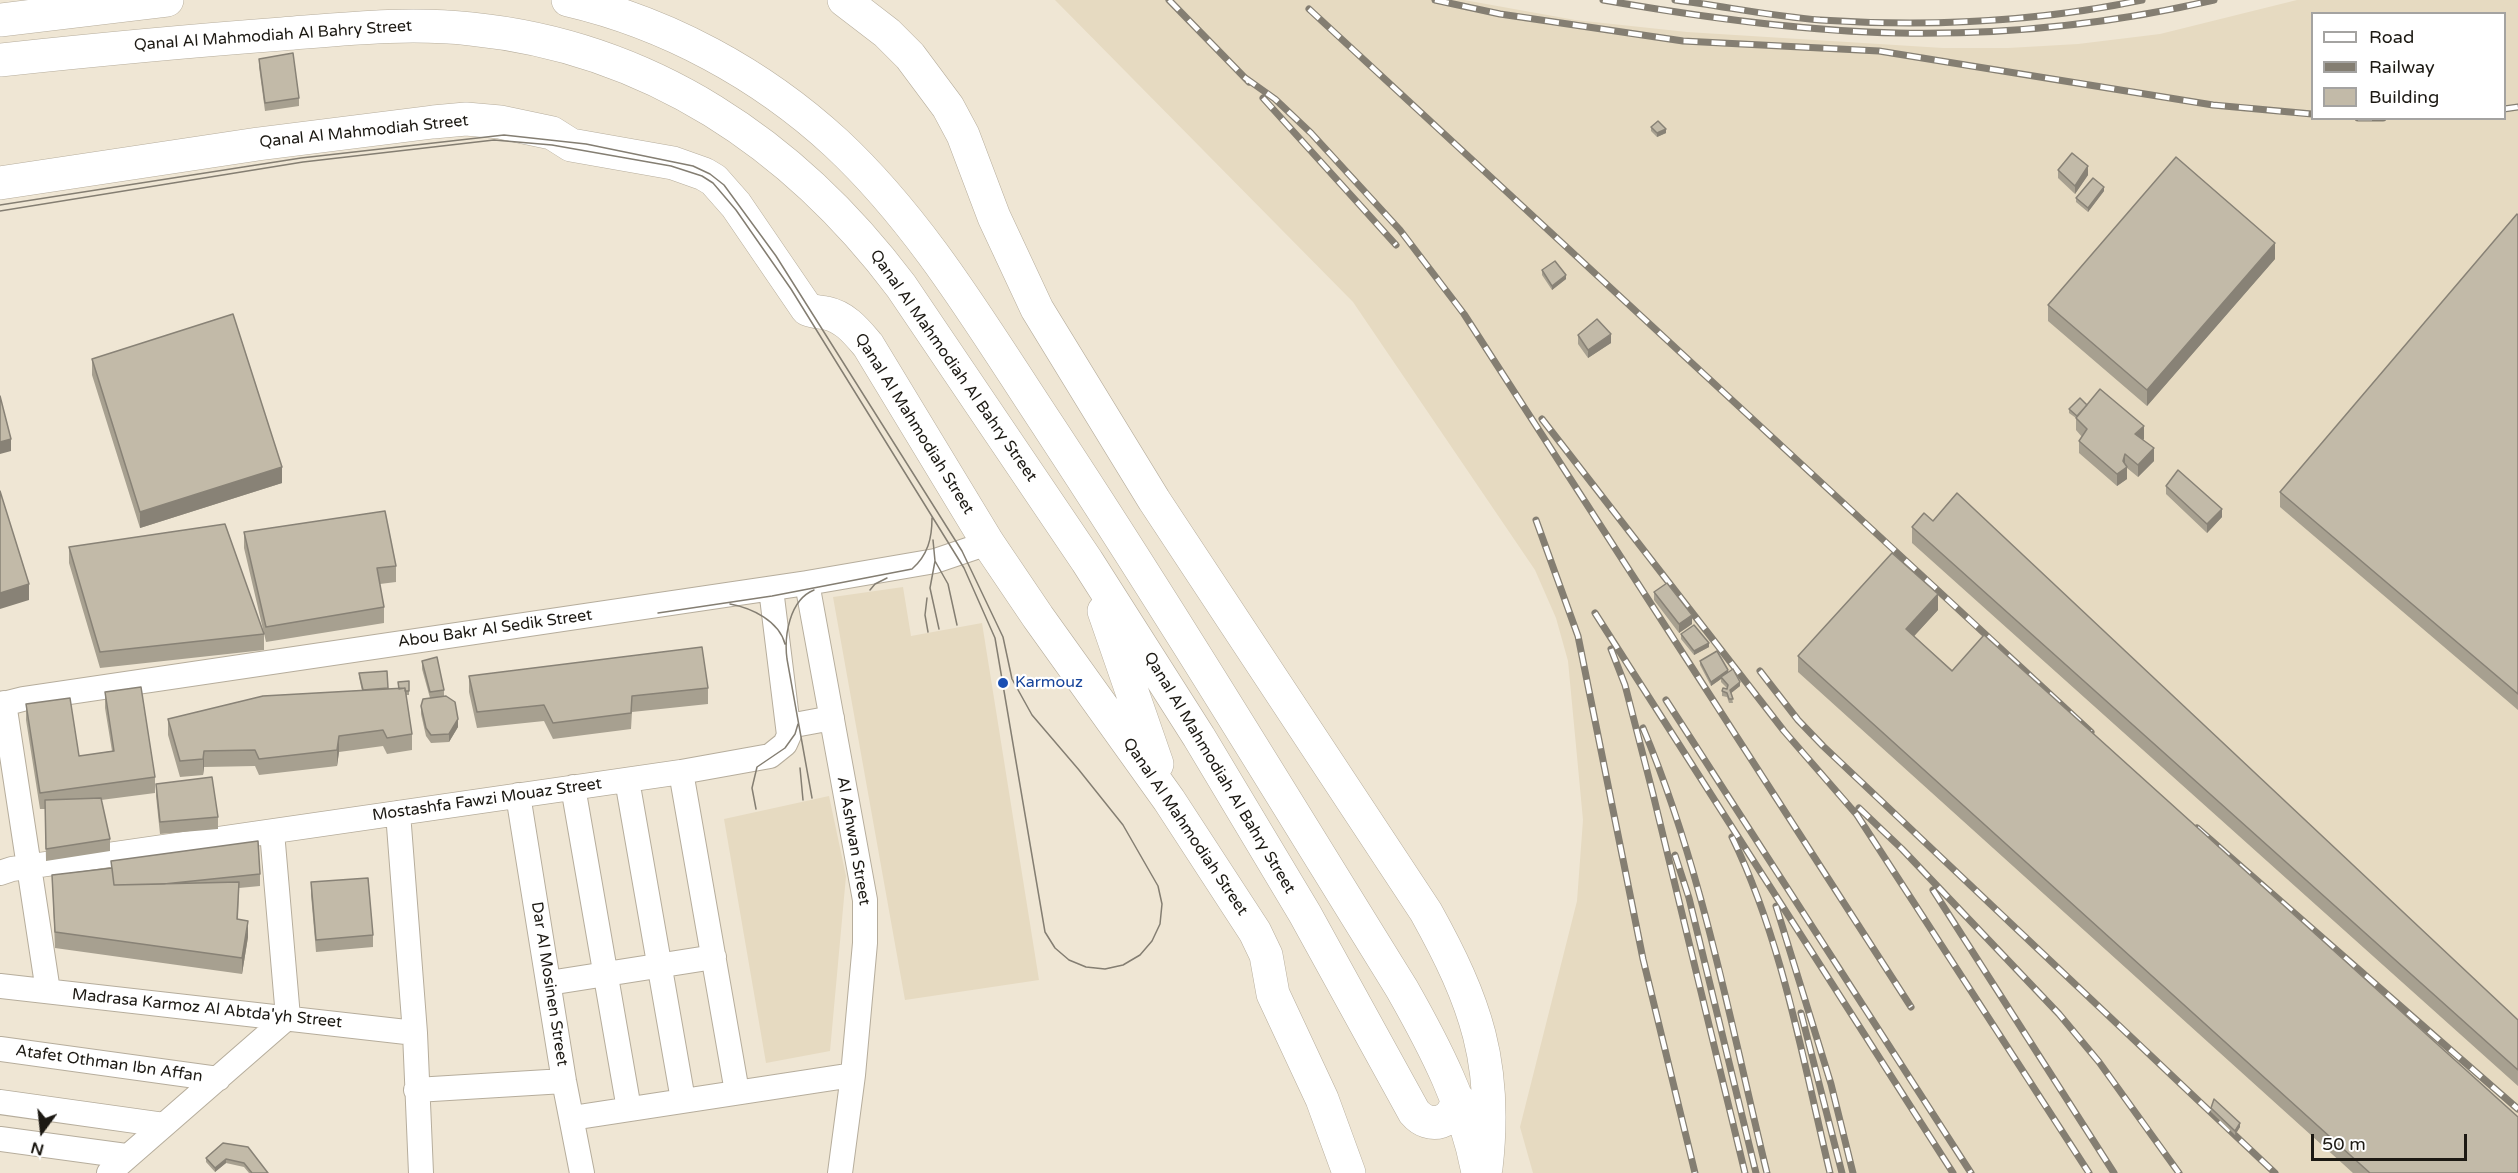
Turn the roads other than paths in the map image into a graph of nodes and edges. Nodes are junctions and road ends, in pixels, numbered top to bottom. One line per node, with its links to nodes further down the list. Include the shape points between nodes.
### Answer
1 (167, 0): 4 (main road)
2 (568, 0): 38 (main road, via 630,18 675,37 759,83 835,142 901,213 967,303 1147,576 1402,989)
3 (844, 0): 51 (main road, via 910,56 948,107 1037,309 1154,500 1443,943 1471,1002 1487,1065 1491,1100)
4 (0, 20)
5 (0, 60): 8 (main road, Qanal Al Mahmodiah Al Bahry Street, via 177,42 431,26 470,28 547,41 656,80 700,102 757,139 845,217 901,286)
6 (0, 183): 7 (main road, Qanal Al Mahmodiah Street, via 258,144 466,119 533,128 552,133 571,145 694,170 714,180 728,195 807,309 847,322 868,345)
7 (988, 543): 9 (street, Abou Bakr Al Sedik Street, via 935,561); 19 (main road, Qanal Al Mahmodiah Street)
8 (1087, 561): 19 (main road); 38 (main road, Qanal Al Mahmodiah Al Bahry Street, via 1299,904 1414,1112 1428,1123 1446,1121)
9 (807, 583): 10 (street, Abou Bakr Al Sedik Street); 12 (street, Al Ashwan Street)
10 (771, 589): 11 (street, Abou Bakr Al Sedik Street); 13 (street)
11 (2, 704): 18 (street)
12 (832, 718): 13 (street); 33 (street, Al Ashwan Street, via 865,900)
13 (789, 726): 14 (street, Mostashfa Fawzi Mouaz Street, via 785,744 770,756)
14 (681, 772): 15 (street, Mostashfa Fawzi Mouaz Street); 24 (street)
15 (627, 780): 16 (street, Mostashfa Fawzi Mouaz Street); 25 (street)
16 (573, 787): 17 (street, Mostashfa Fawzi Mouaz Street); 26 (street)
17 (518, 795): 20 (street, Mostashfa Fawzi Mouaz Street); 27 (street, Dar Al Mosinen Street)
18 (9, 799): 22 (street)
19 (1169, 800): 49 (main road, Qanal Al Mahmodiah Street, via 1261,943 1273,994 1322,1099)
20 (398, 813): 21 (street, Mostashfa Fawzi Mouaz Street); 31 (street)
21 (272, 832): 22 (street, Mostashfa Fawzi Mouaz Street); 30 (street)
22 (29, 867): 23 (street, Mostashfa Fawzi Mouaz Street); 29 (street)
23 (0, 873)
24 (714, 957): 25 (street); 37 (street)
25 (660, 965): 26 (street); 39 (street)
26 (606, 974): 27 (street); 41 (street)
27 (549, 983): 35 (street, Dar Al Mosinen Street)
28 (0, 986): 29 (street, Madrasa Karmoz Al Abtda'yh Street)
29 (48, 991): 30 (street, Madrasa Karmoz Al Abtda'yh Street)
30 (288, 1017): 31 (street, Madrasa Karmoz Al Abtda'yh Street); 34 (street)
31 (415, 1033): 36 (street)
32 (0, 1049): 34 (street, Atafet Othman Ibn Affan)
33 (853, 1075): 37 (street); 48 (street, Al Ashwan Street)
34 (218, 1079): 43 (street)
35 (564, 1081): 36 (street); 42 (street, Dar Al Mosinen Street)
36 (416, 1090): 46 (street)
37 (737, 1092): 39 (street)
38 (1457, 1098): 50 (main road)
39 (683, 1100): 41 (street)
40 (0, 1102): 43 (street)
41 (629, 1109): 42 (street)
42 (572, 1118): 47 (street, Dar Al Mosinen Street)
43 (164, 1125): 45 (street)
44 (0, 1139): 45 (street)
45 (118, 1165)
46 (421, 1173)
47 (582, 1173)
48 (840, 1173)
49 (1349, 1173)
50 (1478, 1173)
51 (1486, 1173)

